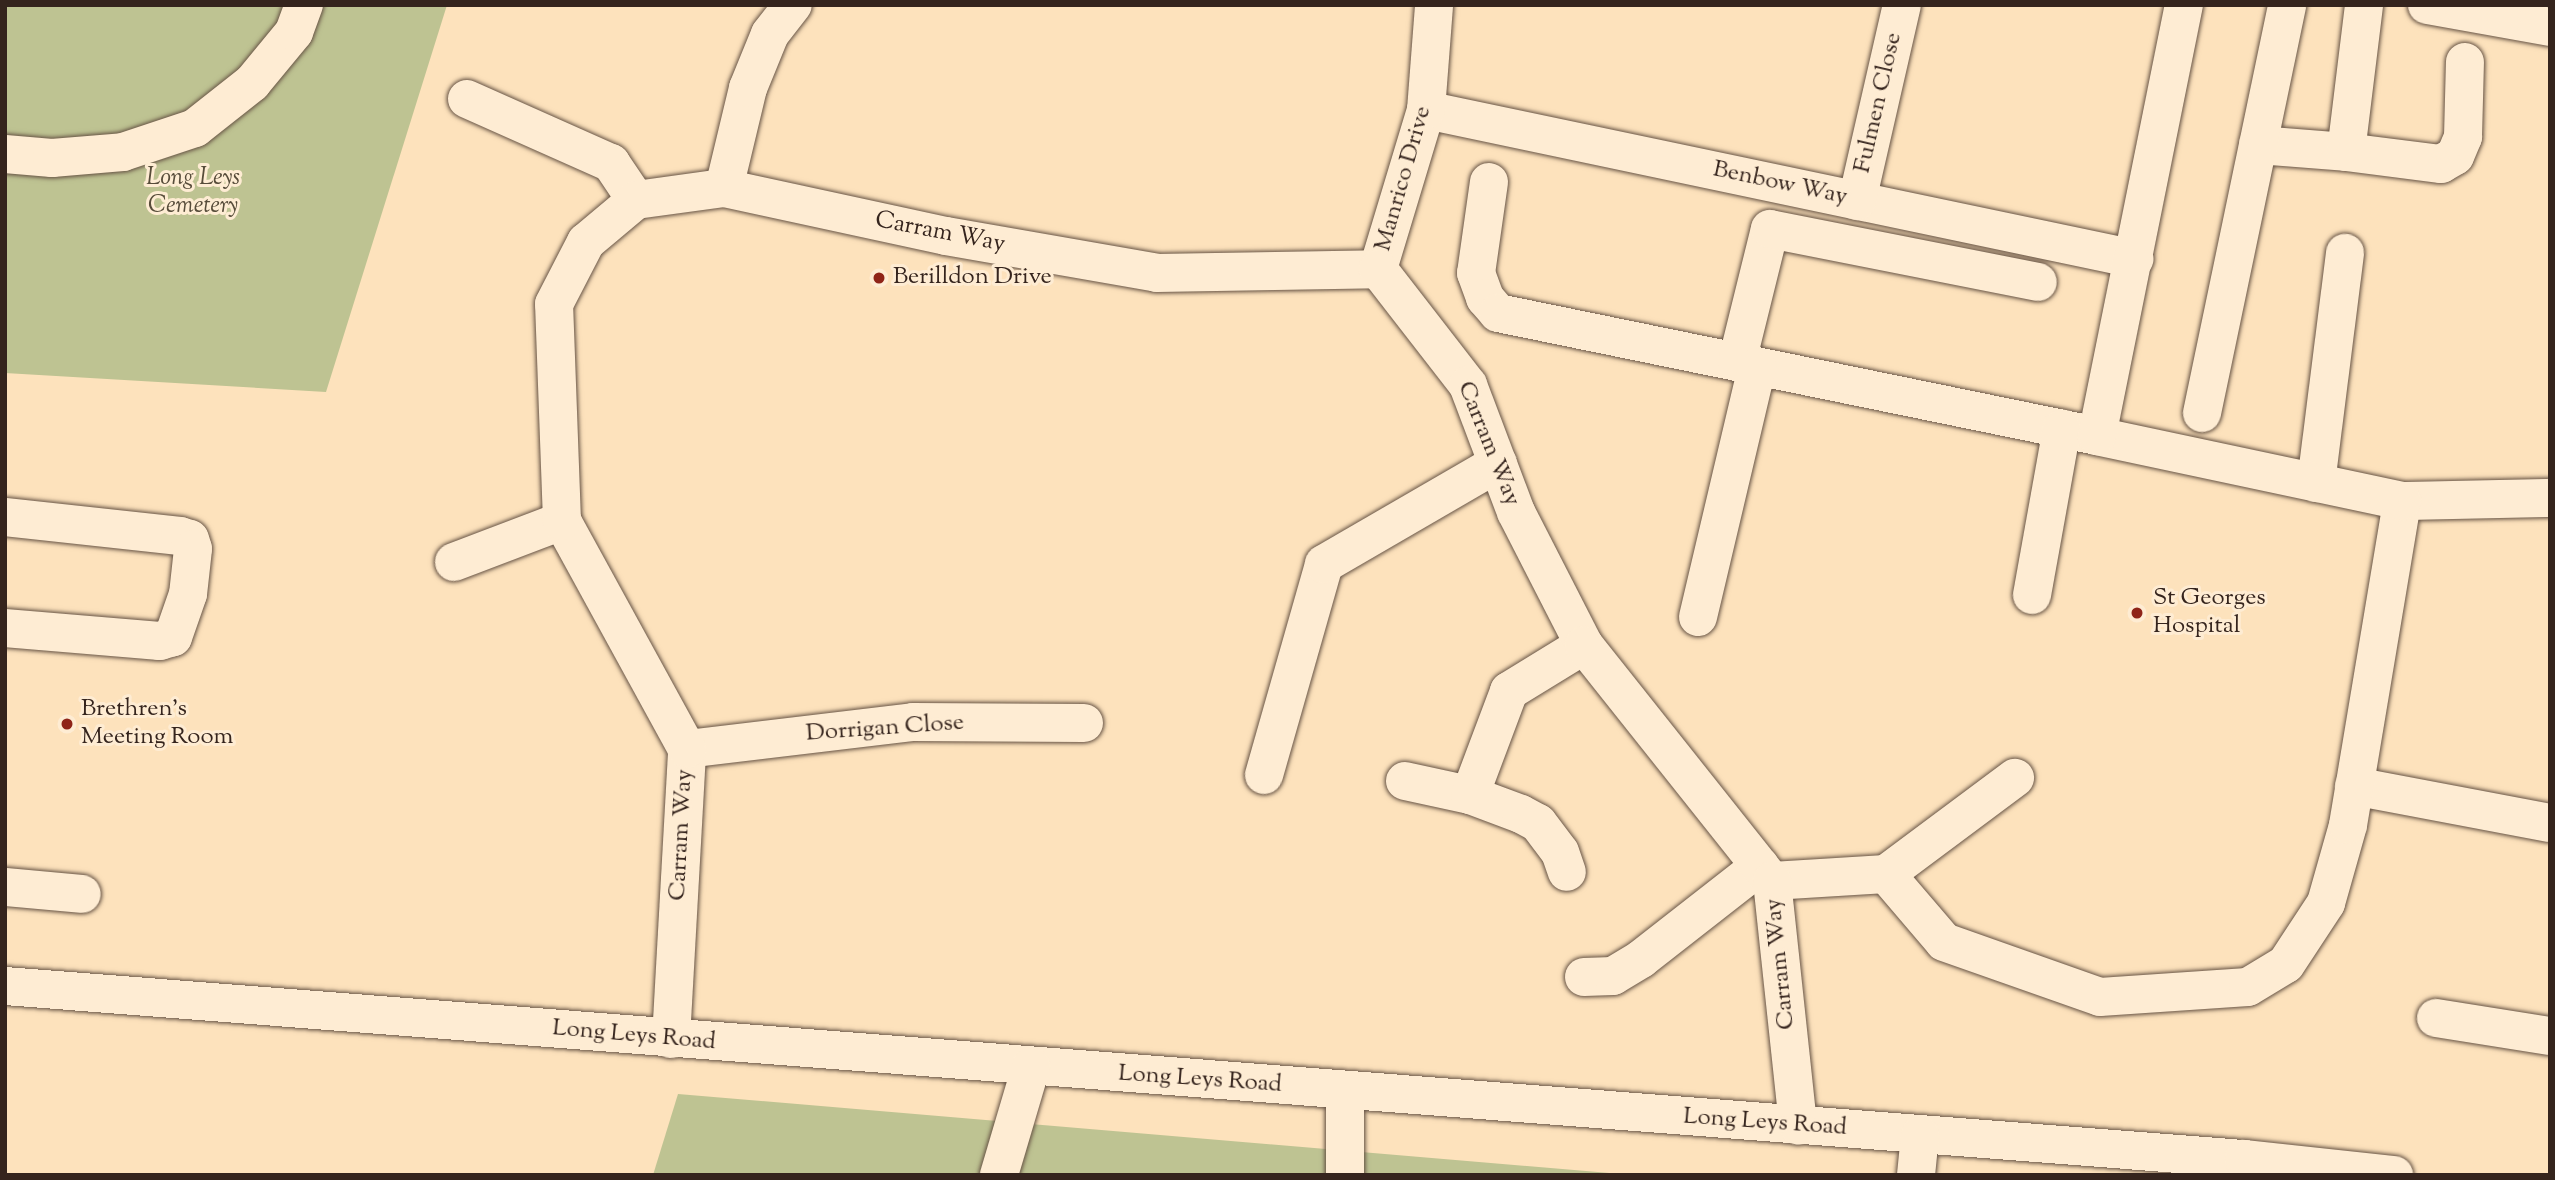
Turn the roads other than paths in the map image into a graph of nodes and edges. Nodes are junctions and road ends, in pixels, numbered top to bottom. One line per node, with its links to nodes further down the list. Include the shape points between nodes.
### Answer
1 (304, 5): 15 (street, via 294,33 251,83 195,128 124,152 52,158)
2 (793, 5): 17 (street, via 770,34 748,88)
3 (1434, 5): 12 (street, Manrico Drive)
4 (1902, 5): 19 (street, Fulmen Close)
5 (2183, 5): 21 (street)
6 (2287, 5): 13 (street)
7 (2364, 5): 14 (street)
8 (2427, 5): 9 (street)
9 (2550, 27)
10 (2465, 62): 14 (street, via 2463,137 2455,156 2441,164)
11 (467, 99): 18 (street, via 611,163)
12 (1426, 110): 19 (street, Benbow Way); 22 (street, Manrico Drive)
13 (2258, 145): 14 (street); 25 (street)
14 (2346, 152)
15 (5, 154)
16 (1489, 182): 24 (street, via 1476,273 1485,298 1498,313)
17 (724, 188): 18 (street, Carram Way); 22 (street, Carram Way, via 946,236 1157,273)
18 (636, 200): 32 (street, Carram Way, via 586,243 554,304)
19 (1857, 201): 21 (street, Benbow Way)
20 (2345, 253): 28 (street)
21 (2135, 259): 26 (street)
22 (1378, 269): 27 (street, Carram Way, via 1468,384)
23 (2038, 282): 24 (street, via 1770,229)
24 (1747, 364): 26 (street); 35 (street)
25 (2202, 413)
26 (2079, 432): 28 (street); 34 (street)
27 (1497, 463): 37 (street, Carram Way, via 1516,512); 40 (street, via 1324,564)
28 (2316, 483): 30 (street)
29 (2550, 498): 30 (street)
30 (2402, 501): 43 (street)
31 (5, 517): 36 (street, via 180,536 190,539 193,549 188,594 173,637 160,641)
32 (562, 521): 33 (street); 39 (street, Carram Way)
33 (454, 562)
34 (2032, 595)
35 (1698, 617)
36 (5, 628)
37 (1584, 645): 44 (street, via 1509,691); 47 (street, Carram Way)
38 (1084, 723): 39 (street, Dorrigan Close, via 913,722)
39 (687, 749): 55 (street, Carram Way)
40 (1264, 775)
41 (2015, 778): 48 (street)
42 (1405, 781): 44 (street)
43 (2354, 786): 45 (street); 48 (street, via 2326,903 2286,964 2248,987 2100,997 2073,990 1986,953 1944,942)
44 (1470, 795): 46 (street, via 1538,823 1560,852)
45 (2550, 823)
46 (1567, 872)
47 (1766, 874): 48 (street); 51 (street, via 1614,976); 58 (street, Carram Way)
48 (1886, 874)
49 (5, 887): 50 (street)
50 (82, 894)
51 (1584, 976)
52 (5, 986): 55 (street, Long Leys Road)
53 (2436, 1017): 54 (street)
54 (2550, 1036)
55 (671, 1039): 56 (street, Long Leys Road)
56 (1031, 1067): 57 (street, Long Leys Road); 61 (street)
57 (1345, 1091): 58 (street, Long Leys Road); 62 (street)
58 (1798, 1126): 59 (street, Long Leys Road)
59 (1920, 1135): 60 (street, Long Leys Road); 63 (street)
60 (2270, 1168): 64 (street, Long Leys Road)
61 (999, 1175)
62 (1345, 1175)
63 (1916, 1175)
64 (2394, 1175)

